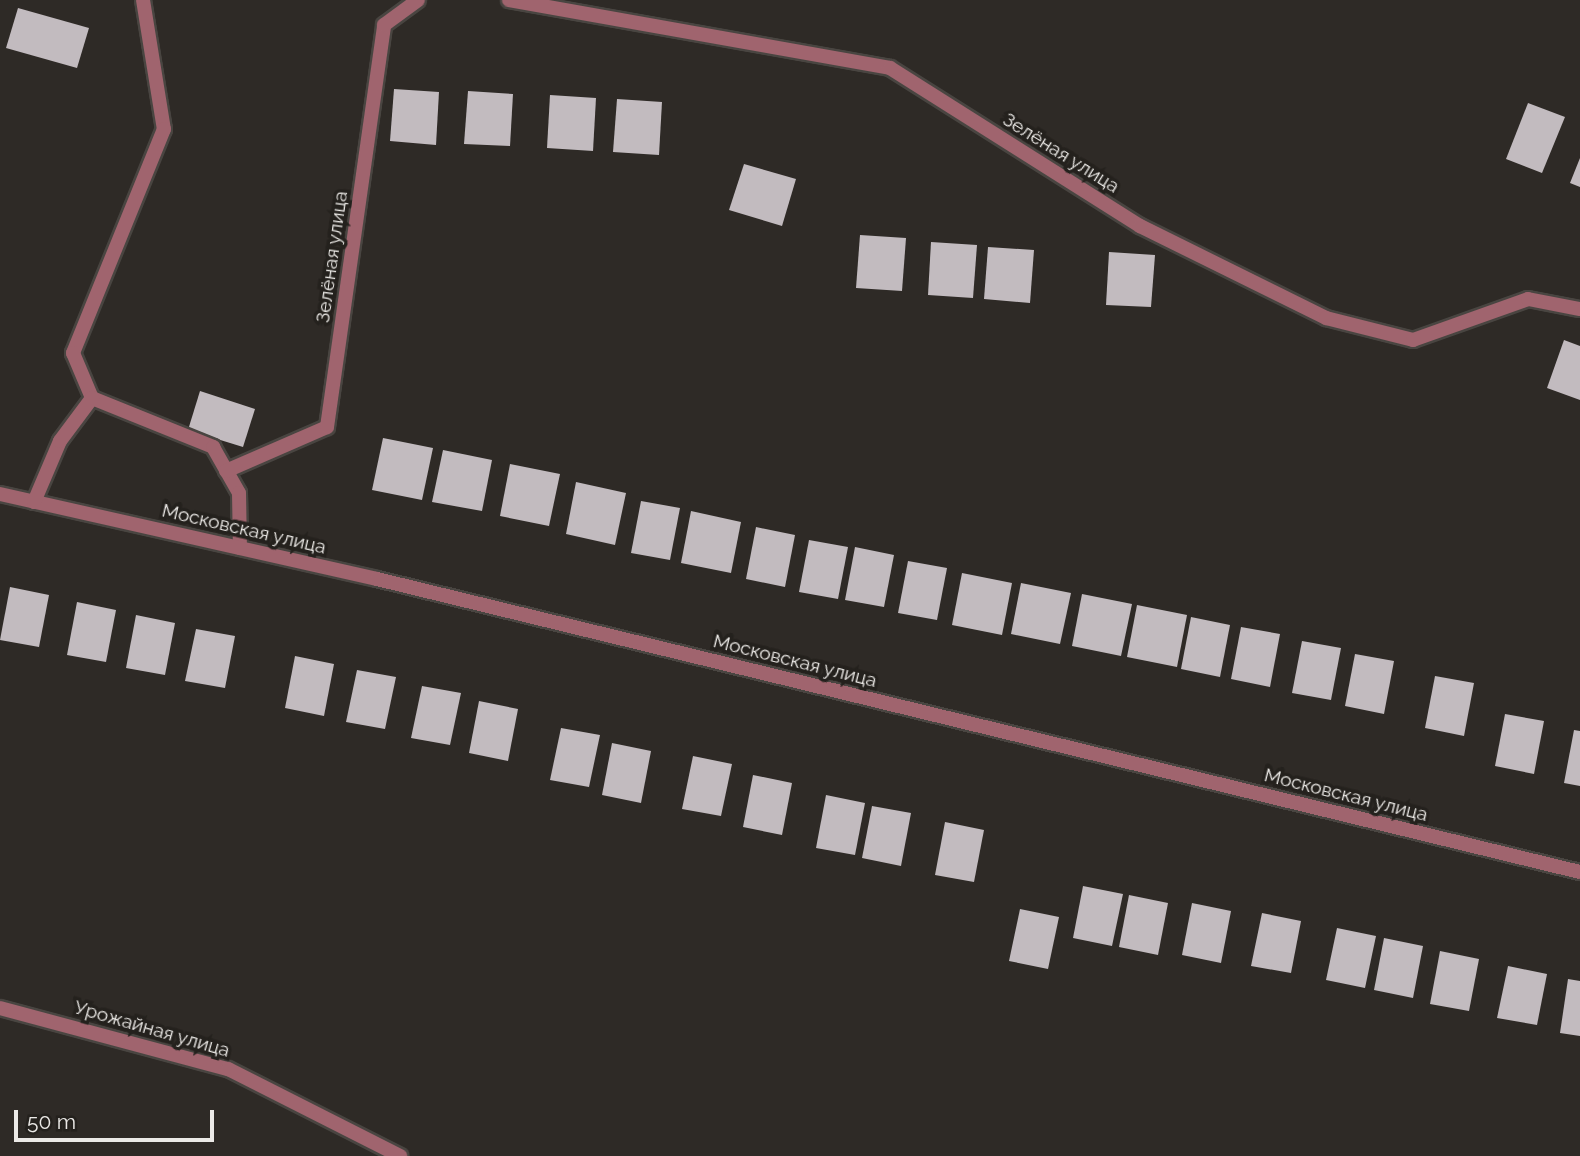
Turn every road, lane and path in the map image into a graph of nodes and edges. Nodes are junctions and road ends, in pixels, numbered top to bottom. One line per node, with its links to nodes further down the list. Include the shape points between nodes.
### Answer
1 (143, 0): 5 (street, via 164,129 73,353)
2 (418, 0): 6 (street, Зелёная улица, via 384,25 327,427)
3 (509, 0): 4 (street, Зелёная улица, via 890,68 1140,226 1326,318 1413,340 1528,299)
4 (1580, 309)
5 (92, 398): 6 (street, via 213,447); 8 (street, via 60,441)
6 (226, 471): 9 (street, via 239,493)
7 (0, 494): 8 (street, Московская улица)
8 (34, 502): 9 (street, Московская улица)
9 (240, 548): 10 (street, Московская улица)
10 (1580, 872)
11 (0, 1008): 12 (street, Урожайная улица, via 228,1069)
12 (400, 1156)

